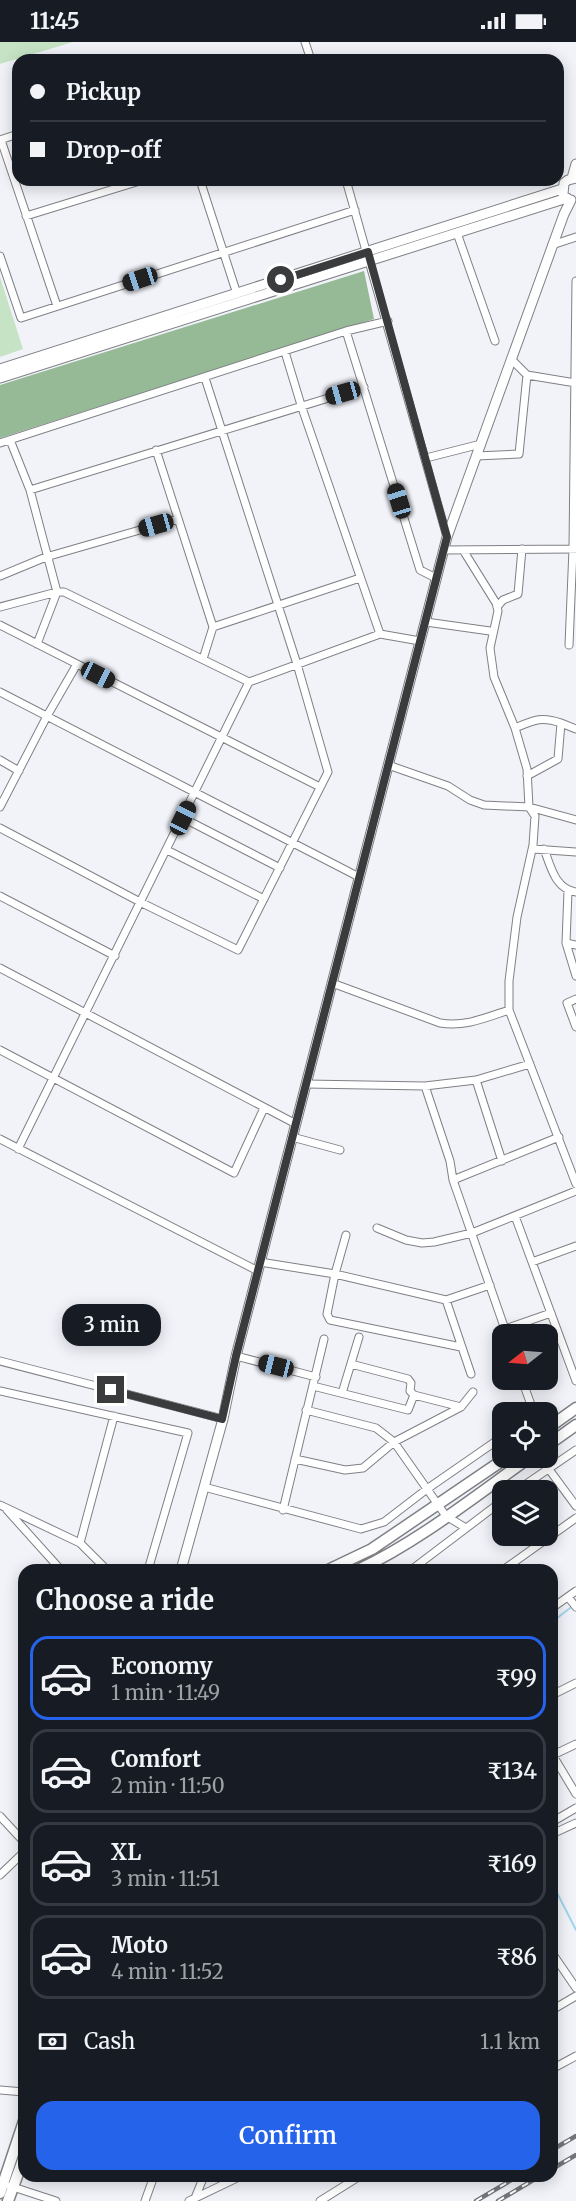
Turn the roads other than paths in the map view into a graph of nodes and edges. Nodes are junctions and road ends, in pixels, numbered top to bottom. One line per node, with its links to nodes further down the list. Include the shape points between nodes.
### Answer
1 (1, 140): 3 (street)
2 (576, 164): 4 (street)
3 (12, 167)
4 (574, 178): 9 (street, via 564,183)
5 (18, 186): 11 (street)
6 (124, 186): 11 (street)
7 (202, 186): 15 (street)
8 (348, 186): 10 (street)
9 (569, 197): 12 (street); 14 (street); 17 (street)
10 (355, 210): 15 (street); 17 (street)
11 (26, 216): 21 (street)
12 (457, 233): 17 (street); 24 (street)
13 (576, 237): 14 (street)
14 (552, 245): 26 (street)
15 (224, 252): 19 (street); 21 (street)
16 (0, 256): 21 (street, via 21,318)
17 (369, 256): 19 (street); 22 (street); 29 (street)
18 (576, 281): 20 (street)
19 (237, 294): 27 (street)
20 (576, 305): 31 (street)
21 (57, 306)
22 (388, 321): 23 (street); 40 (street)
23 (346, 331): 25 (street); 32 (street)
24 (495, 341)
25 (285, 352): 30 (street); 33 (street)
26 (511, 359): 28 (street); 37 (street)
27 (0, 369)
28 (527, 375): 31 (street); 39 (street, via 519,454)
29 (0, 378)
30 (205, 378): 34 (street); 35 (street)
31 (575, 383): 43 (street)
32 (364, 387): 33 (street); 53 (street, via 420,570)
33 (301, 405): 34 (street); 52 (street)
34 (221, 430): 38 (street); 55 (street)
35 (9, 440): 36 (street); 41 (street)
36 (0, 443)
37 (481, 444): 39 (street); 40 (street)
38 (156, 450): 41 (street); 42 (street)
39 (476, 456): 44 (street)
40 (426, 458): 44 (street)
41 (30, 490): 49 (street)
42 (178, 519): 49 (street); 60 (street)
43 (574, 528): 46 (street)
44 (447, 537): 47 (street)
45 (522, 549): 46 (street); 48 (street); 57 (street, via 518,594)
46 (575, 549): 50 (street)
47 (444, 550): 48 (street); 53 (street)
48 (463, 550): 57 (street)
49 (46, 557): 51 (street); 54 (street)
50 (574, 564): 65 (street)
51 (0, 576)
52 (360, 578): 55 (street); 62 (street)
53 (436, 578): 58 (street)
54 (57, 592): 56 (street); 64 (street); 66 (street)
55 (278, 605): 60 (street); 68 (street)
56 (0, 607)
57 (497, 607): 61 (street)
58 (426, 622): 61 (street); 63 (street)
59 (0, 625): 64 (street)
60 (213, 627): 66 (street)
61 (493, 633): 73 (street, via 490,648 494,677)
62 (380, 634): 63 (street); 68 (street)
63 (420, 641): 77 (street)
64 (37, 644): 67 (street)
65 (569, 645)
66 (203, 659): 69 (street)
67 (77, 664): 71 (street); 75 (street)
68 (297, 664): 69 (street); 80 (street, via 328,772)
69 (249, 682): 75 (street)
70 (0, 692): 71 (street)
71 (47, 716): 78 (street); 81 (street)
72 (561, 723): 73 (street, via 536,719); 74 (street); 79 (street, via 558,759)
73 (515, 728): 79 (street)
74 (576, 729)
75 (222, 738): 80 (street); 81 (street)
76 (0, 760): 78 (street)
77 (388, 765): 83 (street, via 448,786 484,805); 93 (street)
78 (19, 771): 82 (street)
79 (527, 776): 83 (street)
80 (320, 788): 87 (street)
81 (195, 793): 84 (street); 87 (street)
82 (0, 807)
83 (529, 807): 85 (street); 88 (street, via 535,816)
84 (183, 818): 90 (street); 92 (street)
85 (576, 820)
86 (0, 828): 98 (street)
87 (293, 843): 92 (street); 93 (street)
88 (532, 849): 89 (street); 106 (street, via 517,917)
89 (544, 849): 91 (street); 94 (street, via 556,880)
90 (167, 850): 97 (street); 98 (street)
91 (576, 852)
92 (280, 867): 97 (street)
93 (359, 877): 104 (street)
94 (568, 891): 95 (street); 99 (street)
95 (576, 892)
96 (0, 896): 101 (street)
97 (264, 899): 98 (street, via 238,950)
98 (142, 903): 101 (street)
99 (566, 943): 100 (street); 103 (street)
100 (576, 945)
101 (115, 956): 107 (street)
102 (0, 968): 107 (street)
103 (576, 976)
104 (332, 983): 106 (street, via 440,1023 471,1023); 113 (street)
105 (576, 999): 108 (street, via 567,1003)
106 (509, 1010): 110 (street)
107 (87, 1014): 111 (street); 115 (street)
108 (576, 1027)
109 (0, 1050): 111 (street)
110 (530, 1064): 112 (street); 118 (street)
111 (55, 1079): 115 (street, via 234,1173); 120 (street)
112 (476, 1080): 114 (street); 122 (street)
113 (306, 1084): 114 (street); 116 (street)
114 (425, 1086): 123 (street)
115 (264, 1107): 116 (street)
116 (296, 1124): 117 (street)
117 (292, 1137): 121 (street); 132 (street)
118 (559, 1137): 122 (street); 124 (street)
119 (0, 1139): 120 (street)
120 (18, 1149): 132 (street)
121 (339, 1150)
122 (502, 1161): 123 (street)
123 (453, 1180): 128 (street)
124 (576, 1184)
125 (576, 1191): 126 (street)
126 (515, 1215): 128 (street); 131 (street)
127 (377, 1228): 128 (street, via 422,1243)
128 (472, 1233): 134 (street)
129 (346, 1235): 133 (street)
130 (576, 1245): 131 (street)
131 (532, 1262): 136 (street)
132 (259, 1266): 133 (street); 142 (street)
133 (335, 1274): 135 (street); 141 (street, via 327,1314 330,1320)
134 (490, 1285): 135 (street); 137 (street)
135 (446, 1300): 141 (street)
136 (551, 1313): 138 (street); 147 (street)
137 (503, 1324)
138 (525, 1324)
139 (359, 1337): 144 (street)
140 (324, 1339): 146 (street)
141 (461, 1347): 145 (street)
142 (236, 1356): 146 (street); 157 (street)
143 (0, 1361): 157 (street)
144 (351, 1364): 151 (street); 152 (street, via 408,1379)
145 (471, 1374)
146 (316, 1377): 148 (street)
147 (576, 1381)
148 (314, 1386): 151 (street); 155 (street)
149 (0, 1391): 156 (street)
150 (473, 1392): 153 (street)
151 (342, 1393): 152 (street, via 408,1410)
152 (414, 1395): 153 (street)
153 (461, 1407): 161 (street)
154 (576, 1408): 158 (main road)
155 (306, 1410): 161 (street, via 376,1428); 164 (street)
156 (114, 1416): 180 (street); 183 (street, via 188,1433)
157 (222, 1419): 170 (street)
158 (558, 1421)
159 (576, 1425): 160 (main road)
160 (558, 1438)
161 (394, 1442): 164 (street, via 363,1468 345,1470); 171 (street)
162 (492, 1444): 171 (street)
163 (576, 1449): 165 (street)
164 (295, 1459): 176 (street)
165 (558, 1461)
166 (492, 1468): 172 (main road)
167 (515, 1468): 177 (main road)
168 (548, 1468): 169 (street); 174 (street)
169 (531, 1480)
170 (204, 1487): 176 (street); 184 (street)
171 (426, 1489): 172 (street); 176 (street, via 384,1522 361,1529)
172 (438, 1505): 177 (street); 185 (main road, via 372,1549)
173 (2, 1506): 180 (street); 181 (street)
174 (576, 1506)
175 (492, 1508): 179 (street)
176 (283, 1510)
177 (446, 1516): 179 (street); 186 (main road)
178 (576, 1518): 188 (street)
179 (466, 1528): 187 (street)
180 (80, 1543): 182 (street)
181 (55, 1564)
182 (101, 1564)
183 (150, 1564)
184 (183, 1564)
185 (341, 1564)
186 (370, 1564)
187 (419, 1564)
188 (511, 1564)
189 (576, 1591): 190 (street)
190 (568, 1597): 191 (street); 192 (street)
191 (558, 1604)
192 (576, 1607)
193 (576, 1683): 194 (street)
194 (558, 1692)
195 (576, 1744): 196 (street)
196 (558, 1752)
197 (558, 1765): 198 (street)
198 (576, 1794)
199 (576, 1808): 201 (street)
200 (0, 1816): 204 (street)
201 (558, 1818)
202 (576, 1823): 203 (street)
203 (558, 1831)
204 (18, 1836)
205 (18, 1858): 206 (street)
206 (0, 1875)
207 (558, 1962): 208 (street)
208 (576, 1988)
209 (576, 1996): 210 (street)
210 (558, 2006)
211 (576, 2056): 212 (street)
212 (558, 2066)
213 (0, 2090): 214 (street)
214 (18, 2092)
215 (18, 2143): 221 (main road)
216 (18, 2167): 221 (main road)
217 (152, 2182): 225 (street)
218 (201, 2182): 222 (street)
219 (229, 2182): 222 (street)
220 (350, 2182): 226 (street)
221 (6, 2188): 223 (main road); 224 (street)
222 (192, 2200)
223 (8, 2201)
224 (56, 2201)
225 (144, 2201)
226 (320, 2201)

